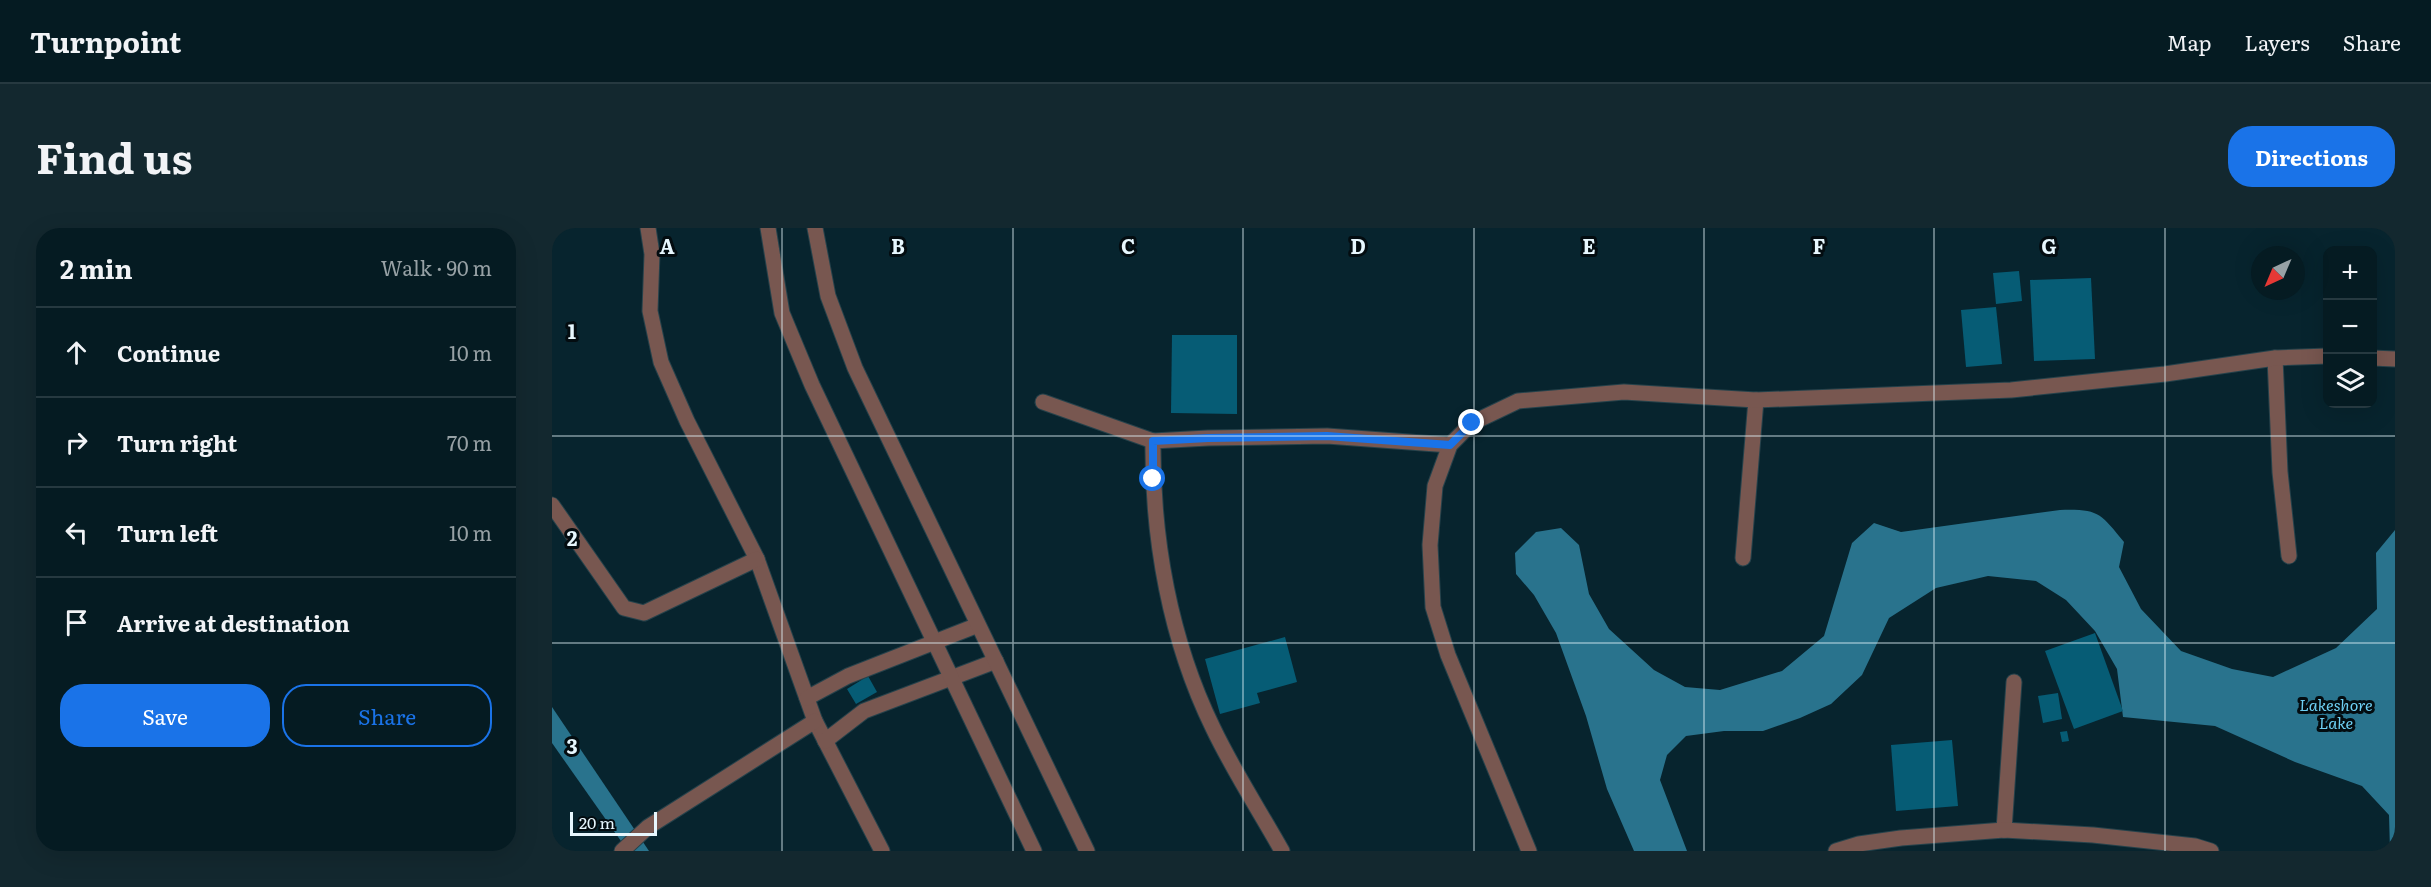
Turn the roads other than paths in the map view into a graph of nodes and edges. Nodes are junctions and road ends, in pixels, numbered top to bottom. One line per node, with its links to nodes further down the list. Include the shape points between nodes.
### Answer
1 (648, 228): 15 (street, via 652,254 650,310 661,362)
2 (768, 228): 17 (street, via 782,313 812,385)
3 (815, 228): 16 (street, via 828,296 855,368)
4 (2323, 356): 5 (street)
5 (2275, 358): 8 (street, via 2011,390); 13 (street, via 2280,472)
6 (2377, 358): 7 (street)
7 (2395, 359)
8 (1756, 400): 11 (street, via 1624,392 1518,401 1472,423); 14 (street)
9 (1043, 402): 10 (street)
10 (1153, 441): 11 (street, via 1327,436); 30 (street, via 1156,530 1186,662 1213,728)
11 (1450, 445): 31 (street, via 1436,486 1430,544 1433,606 1448,655)
12 (552, 506): 15 (street, via 624,608 645,613)
13 (2289, 556)
14 (1743, 558)
15 (757, 559): 21 (street)
16 (978, 625): 17 (street); 18 (street)
17 (934, 641): 19 (street); 21 (street, via 848,676)
18 (996, 661): 19 (street); 29 (street)
19 (951, 677): 23 (street, via 864,711); 28 (street)
20 (2014, 682): 24 (street)
21 (807, 698): 22 (street)
22 (815, 721): 23 (street); 26 (street, via 648,827)
23 (825, 741): 27 (street)
24 (2004, 830): 25 (street, via 1901,838); 33 (street, via 2093,835)
25 (1860, 847): 32 (street)
26 (622, 851)
27 (882, 851)
28 (1034, 851)
29 (1087, 851)
30 (1282, 851)
31 (1529, 851)
32 (1836, 851)
33 (2211, 851)

